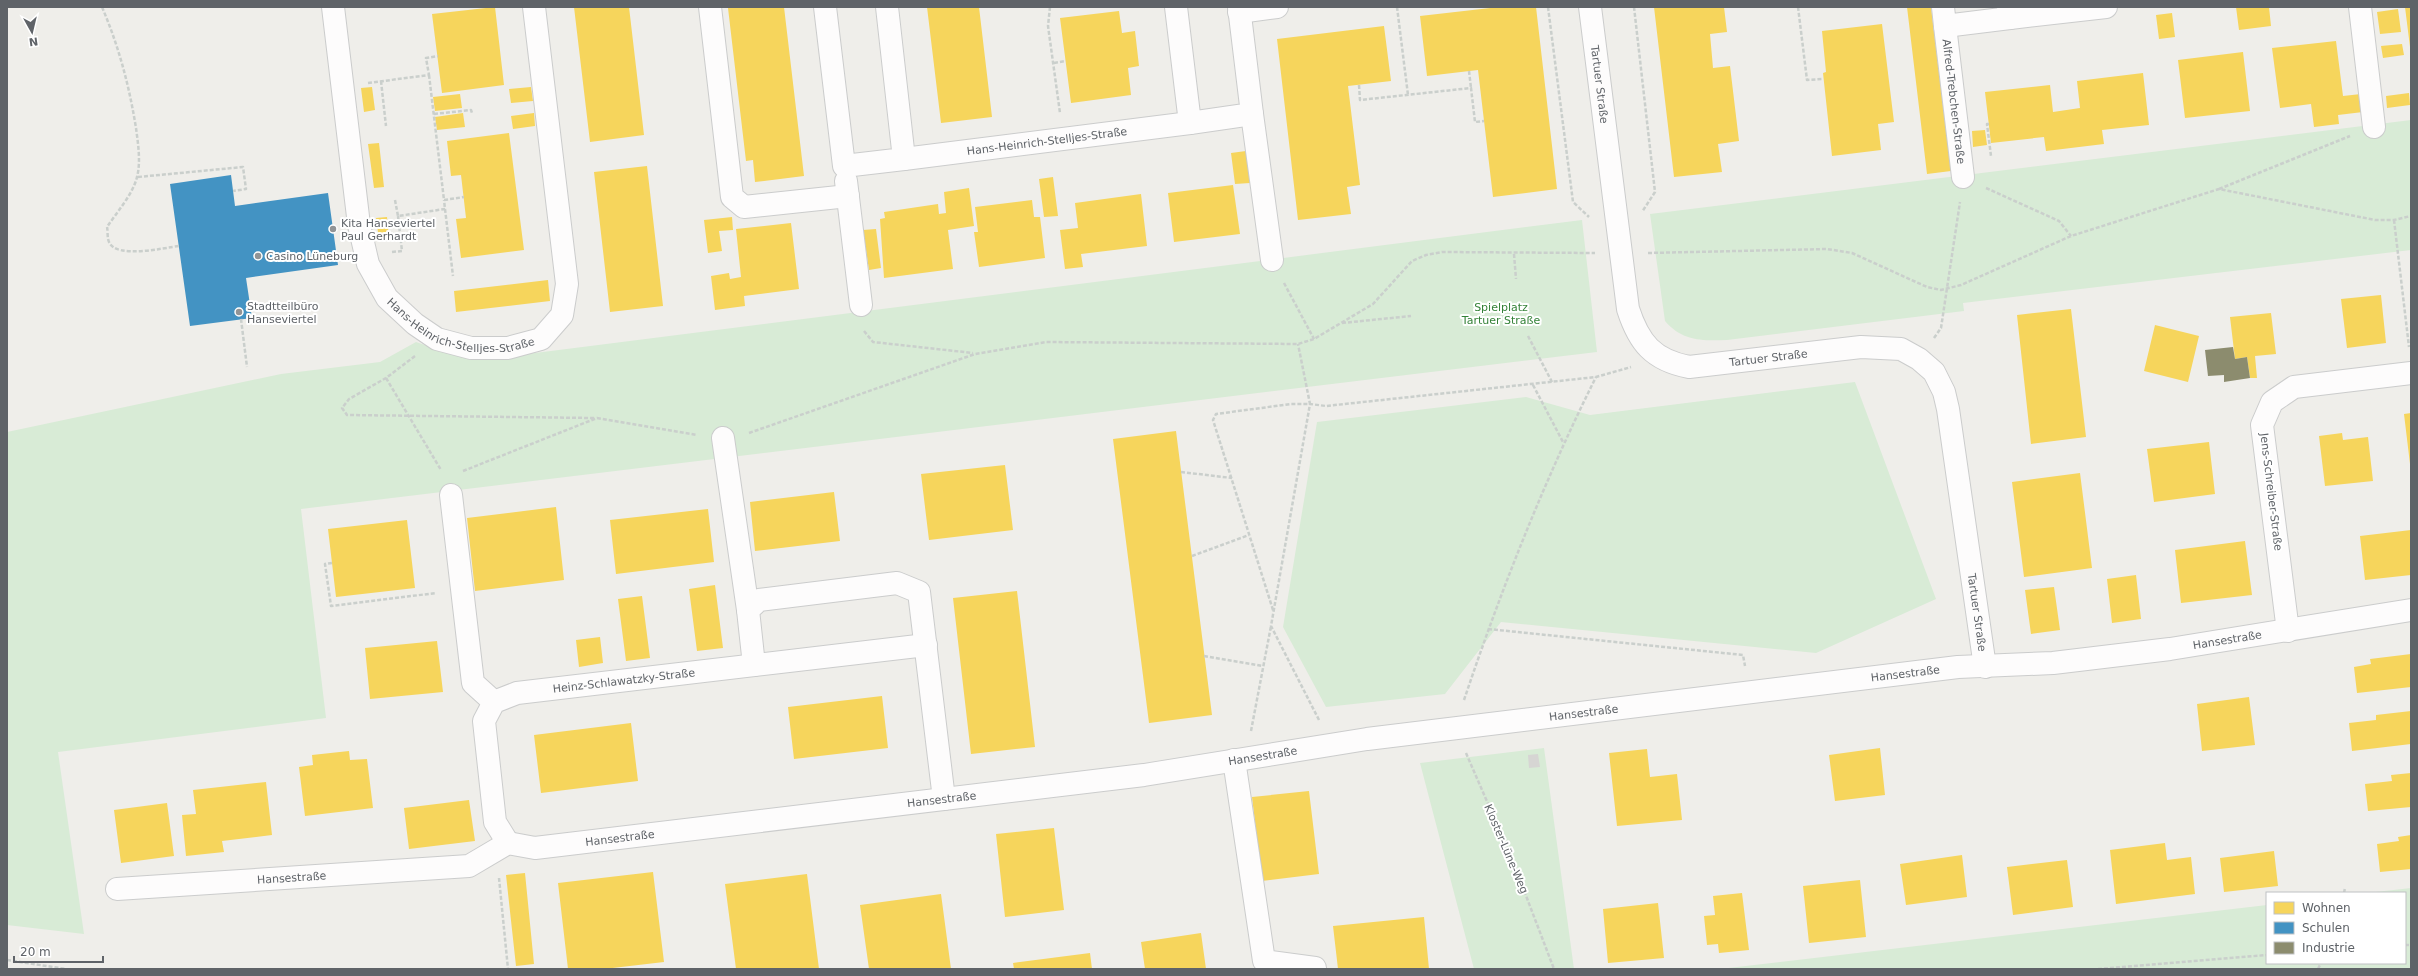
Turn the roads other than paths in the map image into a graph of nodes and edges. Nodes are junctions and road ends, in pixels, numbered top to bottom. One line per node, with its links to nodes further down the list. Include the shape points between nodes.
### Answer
1 (333, 7): 2 (street, Hans-Heinrich-Stelljes-Straße, via 360,226 368,264 387,298 414,324 437,339 471,348 508,348 541,338 562,315 567,284)
2 (534, 7)
3 (710, 7): 20 (street, via 732,197 744,207)
4 (825, 7): 18 (street)
5 (886, 7): 17 (street)
6 (1176, 7): 15 (street)
7 (1277, 7): 11 (street)
8 (1590, 7): 31 (street, Tartuer Straße, via 1628,309 1638,334 1653,353 1674,364 1689,367 1861,347 1900,349 1919,359 1939,380 1948,409)
9 (2106, 7): 12 (street, Alfred-Trebchen-Straße)
10 (2360, 7): 16 (street)
11 (1239, 9): 14 (street)
12 (2009, 13): 13 (street, Alfred-Trebchen-Straße)
13 (1944, 17): 19 (street, Alfred-Trebchen-Straße)
14 (1252, 114): 15 (street, Hans-Heinrich-Stelljes-Straße); 21 (street)
15 (1190, 123): 17 (street, Hans-Heinrich-Stelljes-Straße)
16 (2374, 127)
17 (904, 159): 18 (street, Hans-Heinrich-Stelljes-Straße)
18 (844, 166): 20 (street)
19 (1963, 177)
20 (848, 196): 22 (street)
21 (1272, 260)
22 (861, 305)
23 (2410, 362): 28 (street, Jens-Schreiber-Straße, via 2294,387 2272,402 2262,424)
24 (724, 438): 26 (street)
25 (451, 495): 32 (street, via 473,683)
26 (748, 610): 29 (street, via 759,600 896,583 919,592); 30 (street)
27 (2411, 610): 28 (street, Hansestraße)
28 (2288, 631): 31 (street, Hansestraße, via 2053,663)
29 (926, 645): 30 (street, Heinz-Schlawatzky-Straße); 34 (street)
30 (754, 665): 32 (street, Heinz-Schlawatzky-Straße, via 517,693)
31 (1985, 667): 33 (street, Hansestraße, via 1958,667 1360,740)
32 (494, 702): 35 (street, via 484,721 495,822)
33 (1244, 759): 34 (street, Hansestraße, via 1144,775); 37 (street, via 1264,961)
34 (944, 799): 35 (street, Hansestraße, via 535,848)
35 (508, 843): 36 (street, Hansestraße, via 470,866)
36 (117, 889)
37 (1315, 968)

